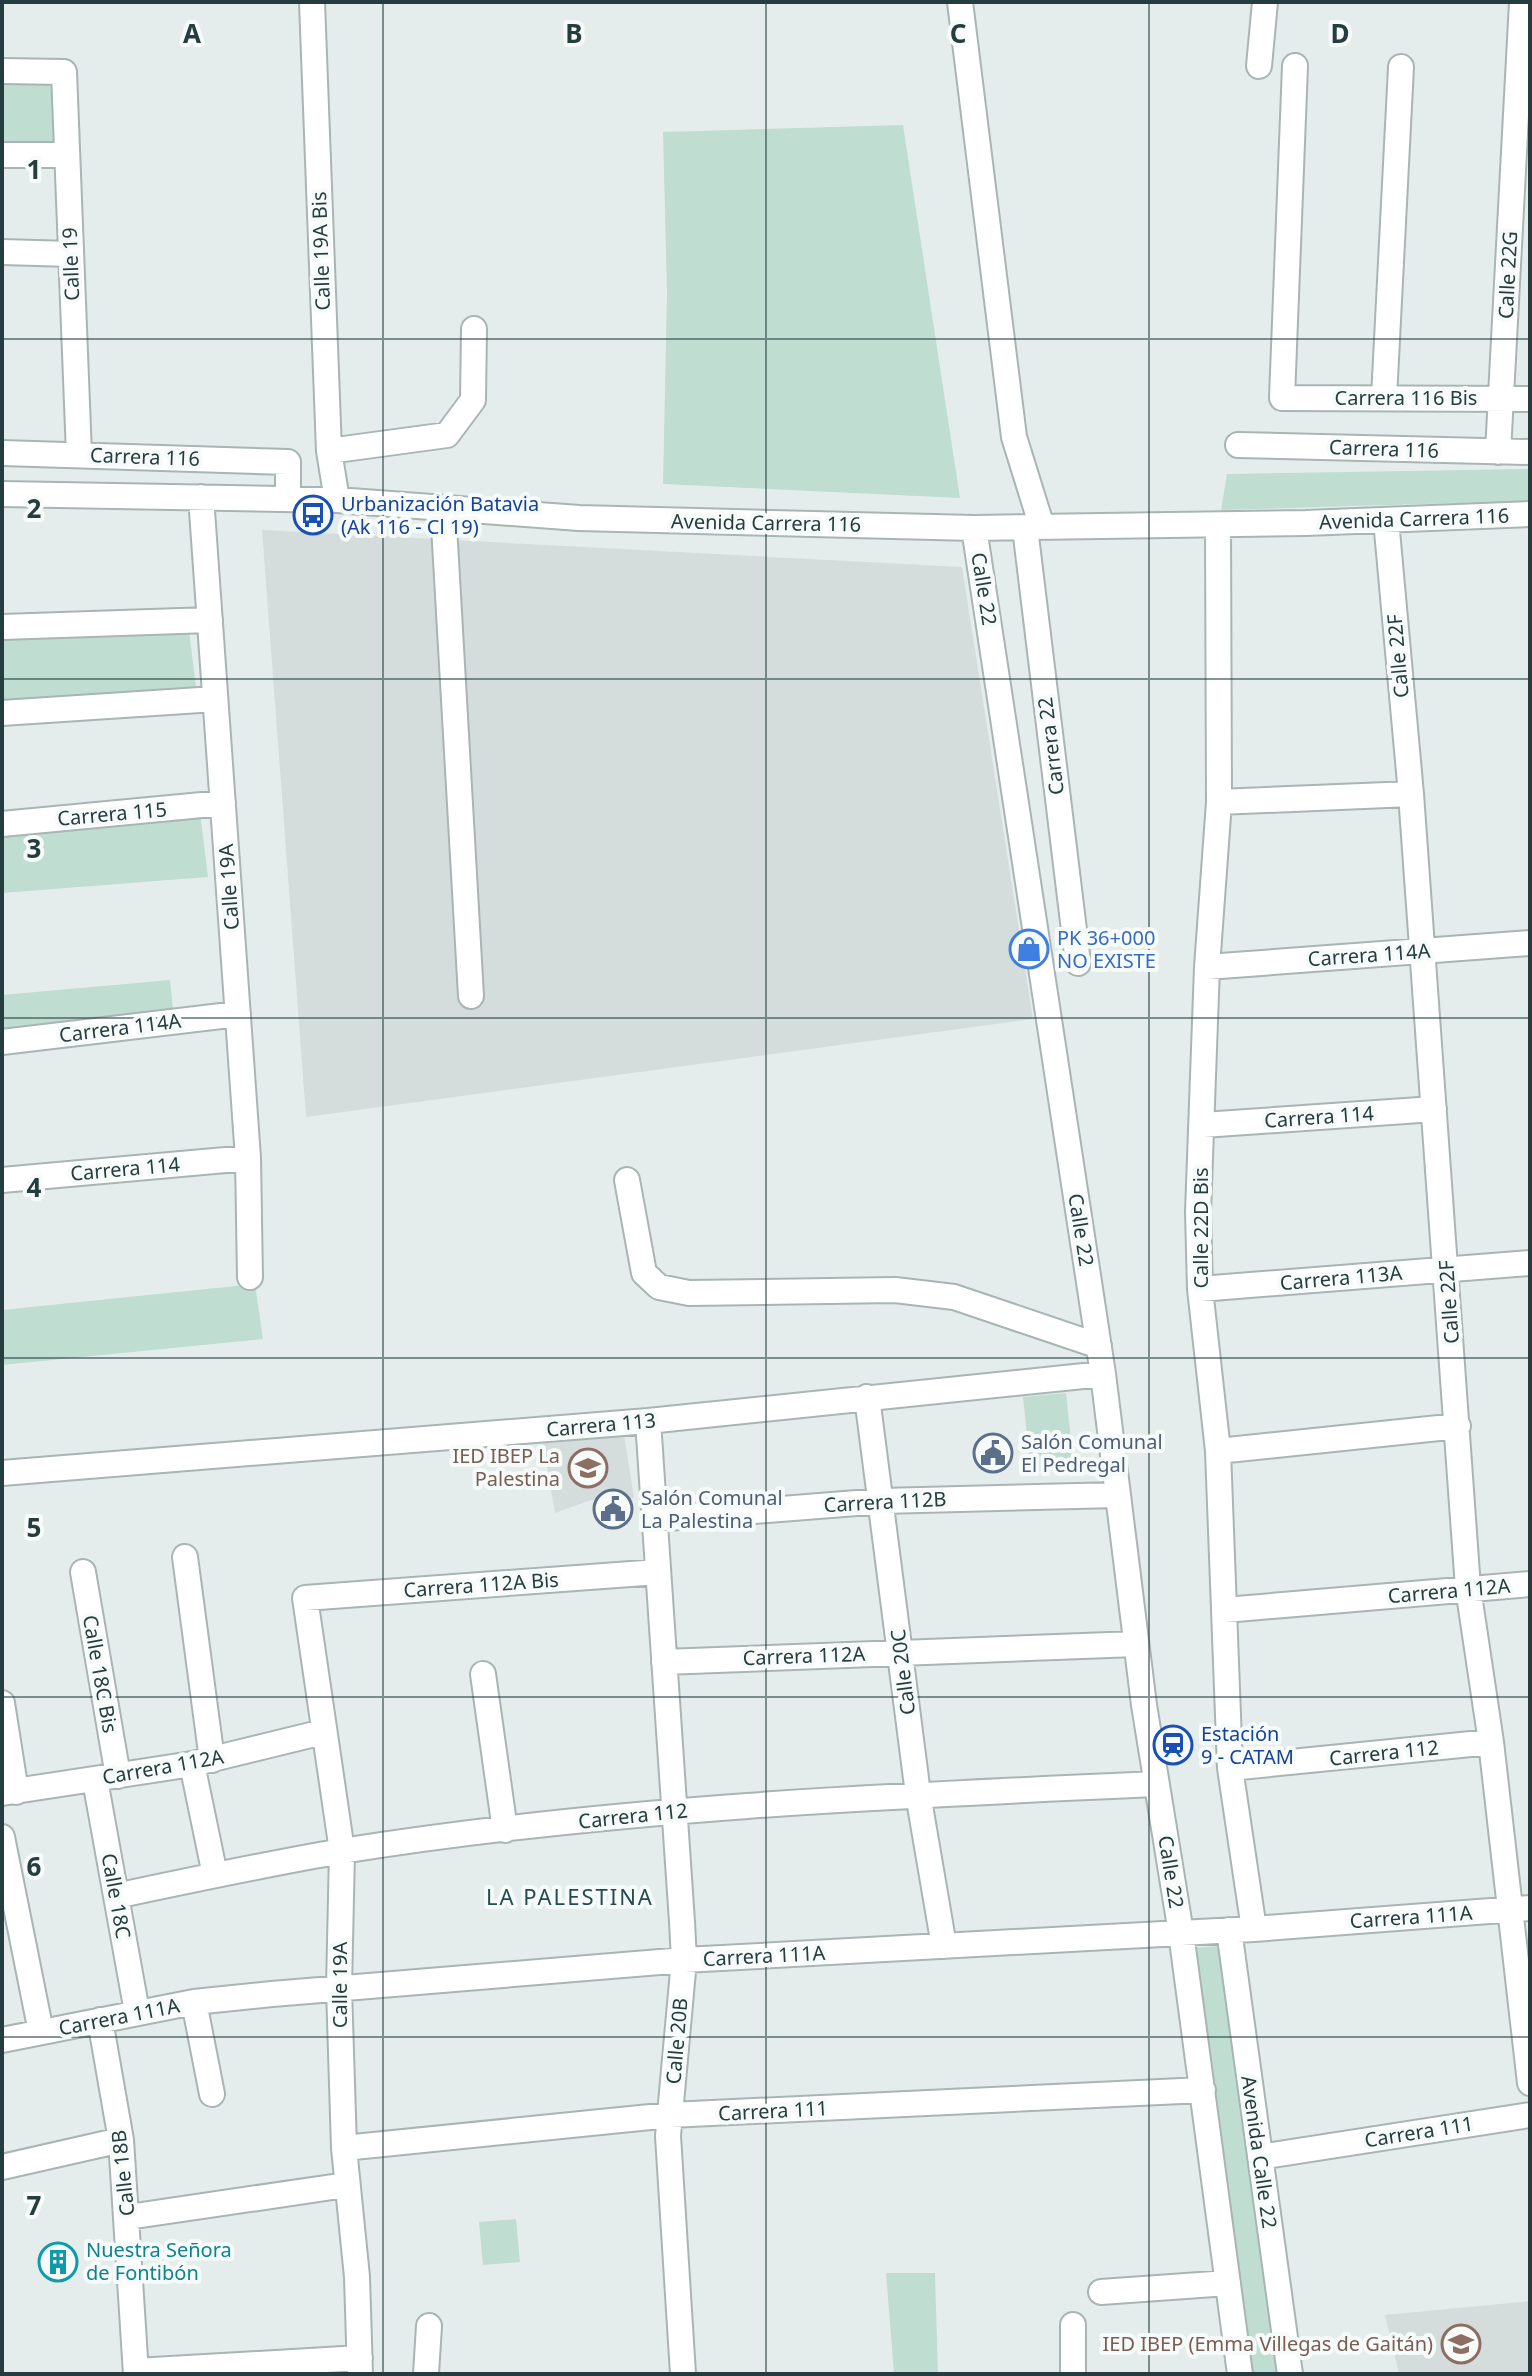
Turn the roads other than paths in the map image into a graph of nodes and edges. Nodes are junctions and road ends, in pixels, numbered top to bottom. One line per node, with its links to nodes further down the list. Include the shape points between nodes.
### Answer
1 (312, 2): 19 (street, Calle 19A Bis)
2 (960, 2): 32 (street, Carrera 22, via 1014,437)
3 (1265, 2): 5 (street)
4 (1522, 2): 9 (street, Calle 22G)
5 (1259, 66)
6 (1295, 66): 15 (street, Carrera 116 Bis, via 1282,398)
7 (1401, 67): 15 (street)
8 (2, 71): 11 (street, Calle 19, via 64,72)
9 (1524, 98): 16 (street, Calle 22G)
10 (2, 155): 11 (street)
11 (67, 155): 13 (street, Calle 19)
12 (2, 252): 13 (street)
13 (71, 254): 23 (street, Calle 19)
14 (474, 329): 19 (street, via 473,400 447,435)
15 (1384, 398): 16 (street, Carrera 116 Bis)
16 (1501, 399): 17 (street, Carrera 116 Bis); 20 (street, Calle 22G)
17 (1530, 399)
18 (1238, 445): 20 (street, Carrera 116)
19 (329, 451): 27 (street, Calle 19A Bis)
20 (1498, 452): 21 (street, Carrera 116)
21 (1530, 452)
22 (2, 453): 23 (street, Carrera 116)
23 (79, 455): 26 (street, Carrera 116, via 288,462)
24 (2, 494): 25 (street, Avenida Carrera 116)
25 (201, 497): 26 (street, Avenida Carrera 116); 34 (street, Calle 19A)
26 (288, 498): 27 (street, Avenida Carrera 116)
27 (337, 500): 28 (street, Avenida Carrera 116)
28 (443, 508): 33 (street, Avenida Carrera 116, via 579,518); 46 (street)
29 (1530, 514): 30 (street, Avenida Carrera 116)
30 (1386, 520): 31 (street, Avenida Carrera 116); 38 (street, Calle 22F)
31 (1218, 525): 32 (street, Avenida Carrera 116); 39 (street, Calle 22D Bis)
32 (1034, 527): 33 (street, Avenida Carrera 116); 44 (street, Carrera 22)
33 (974, 528): 58 (street, Calle 22)
34 (210, 620): 35 (street); 36 (street, Calle 19A)
35 (2, 627)
36 (215, 699): 37 (street); 40 (street, Calle 19A)
37 (2, 713)
38 (1411, 794): 39 (street); 43 (street, Calle 22F)
39 (1219, 802): 45 (street, Calle 22D Bis)
40 (223, 803): 41 (street, Carrera 115); 47 (street, Calle 19A)
41 (2, 824)
42 (1530, 943): 43 (street, Carrera 114A)
43 (1420, 952): 45 (street, Carrera 114A); 49 (street, Calle 22F)
44 (1078, 963)
45 (1207, 967): 50 (street, Calle 22D Bis)
46 (471, 996)
47 (238, 1014): 48 (street, Carrera 114A); 51 (street, Calle 19A)
48 (2, 1042)
49 (1434, 1109): 50 (street, Carrera 114); 55 (street, Calle 22F)
50 (1203, 1125): 57 (street, Calle 22D Bis)
51 (248, 1158): 52 (street, Carrera 114); 56 (street, Calle 19A)
52 (2, 1180)
53 (627, 1180): 58 (street, via 644,1273 659,1287 689,1293 895,1290 954,1297)
54 (1530, 1263): 55 (street, Carrera 113A)
55 (1446, 1270): 57 (street, Carrera 113A); 62 (street, Calle 22F)
56 (250, 1277)
57 (1200, 1289): 63 (street, Calle 22D Bis)
58 (1099, 1346): 59 (street, Calle 22)
59 (1103, 1374): 60 (street, Carrera 113); 65 (street, Calle 22)
60 (867, 1397): 61 (street, Carrera 113); 66 (street, Calle 20C)
61 (648, 1421): 64 (street, Carrera 113); 67 (street, Calle 20B)
62 (1458, 1426): 63 (street); 72 (street, Calle 22F)
63 (1218, 1451): 74 (street, Calle 22D Bis)
64 (2, 1473)
65 (1117, 1495): 66 (street, Carrera 112B); 75 (street, Calle 22)
66 (882, 1501): 67 (street, Carrera 112B); 76 (street, Calle 20C)
67 (654, 1519): 70 (street, Calle 20B)
68 (185, 1557): 82 (street)
69 (83, 1572): 84 (street, Calle 18C Bis)
70 (658, 1572): 73 (street, Carrera 112A Bis); 77 (street, Calle 20B)
71 (1530, 1584): 72 (street, Carrera 112A)
72 (1468, 1588): 74 (street, Carrera 112A); 81 (street, Calle 22F)
73 (305, 1598): 80 (street, Calle 19A)
74 (1225, 1610): 83 (street, Calle 22D Bis)
75 (1136, 1644): 76 (street, Carrera 112A); 85 (street, Calle 22)
76 (901, 1653): 77 (street, Carrera 112A); 87 (street, Calle 20C)
77 (664, 1662): 88 (street, Calle 20B)
78 (483, 1674): 89 (street)
79 (2, 1703): 86 (street)
80 (323, 1732): 82 (street, Carrera 112A); 91 (street, Calle 19A)
81 (1491, 1742): 83 (street, Carrera 112); 94 (street, Calle 22F)
82 (202, 1762): 84 (street, Carrera 112A); 92 (street)
83 (1230, 1768): 95 (street, Calle 22D Bis)
84 (106, 1778): 86 (street, Carrera 112A); 93 (street, Calle 18C)
85 (1156, 1784): 87 (street, Carrera 112); 96 (street, Calle 22)
86 (9, 1792)
87 (918, 1794): 88 (street, Carrera 112); 97 (street, Calle 20C)
88 (674, 1811): 89 (street, Carrera 112); 98 (street, Calle 20B)
89 (505, 1830): 91 (street, Carrera 112)
90 (2, 1837): 103 (street)
91 (342, 1851): 92 (street, Carrera 112); 99 (street, Calle 19A)
92 (215, 1875): 93 (street, Carrera 112)
93 (116, 1896): 101 (street, Calle 18C)
94 (1520, 1908): 95 (street, Carrera 111A); 105 (street, Calle 22F)
95 (1241, 1930): 96 (street, Carrera 111A); 112 (street, Avenida Calle 22)
96 (1181, 1933): 97 (street, Carrera 111A); 106 (street)
97 (944, 1946): 98 (street, Carrera 111A)
98 (684, 1960): 99 (street, Carrera 111A); 108 (street, Calle 20B)
99 (339, 1988): 100 (street, Carrera 111A); 111 (street, Calle 19A)
100 (194, 2002): 101 (street, Carrera 111A); 107 (street)
101 (137, 2012): 102 (street, Carrera 111A)
102 (100, 2020): 103 (street, Carrera 111A); 110 (street, Calle 18B)
103 (41, 2032): 104 (street, Carrera 111A)
104 (2, 2040)
105 (1530, 2083)
106 (1203, 2090): 108 (street, Carrera 111); 116 (street)
107 (212, 2094)
108 (670, 2115): 111 (street, Carrera 111); 123 (street, Calle 20B, via 670,2200)
109 (1530, 2115): 112 (street, Carrera 111)
110 (121, 2140): 113 (street); 115 (street, Calle 18B)
111 (344, 2148): 114 (street, Calle 19A)
112 (1260, 2157): 126 (street, Avenida Calle 22)
113 (2, 2167)
114 (346, 2185): 115 (street); 120 (street, Calle 19A)
115 (128, 2217): 121 (street, Calle 18B)
116 (1228, 2283): 117 (street); 125 (street)
117 (1101, 2292)
118 (1073, 2325): 124 (street)
119 (429, 2326): 122 (street)
120 (360, 2366): 121 (street)
121 (136, 2372)
122 (426, 2374)
123 (683, 2374)
124 (1073, 2374)
125 (1240, 2374)
126 (1290, 2374)

